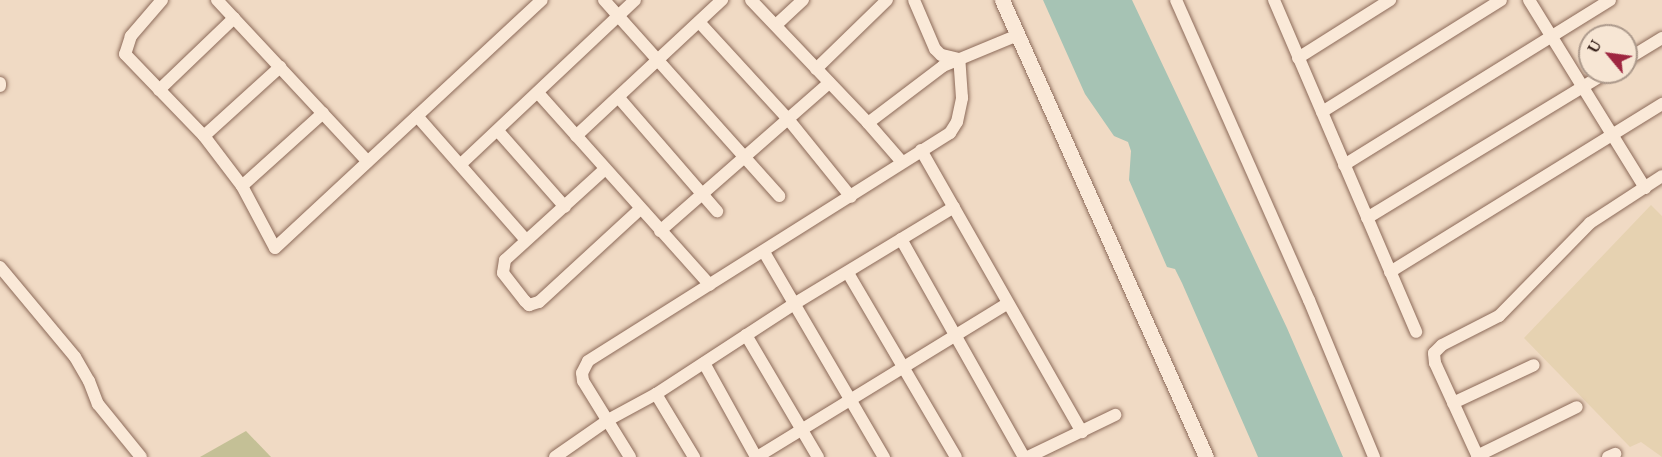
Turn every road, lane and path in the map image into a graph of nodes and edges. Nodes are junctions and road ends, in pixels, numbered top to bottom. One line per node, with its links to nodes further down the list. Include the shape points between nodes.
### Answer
1 (162, 0): 34 (street, via 131,36 125,54)
2 (217, 0): 19 (street)
3 (542, 0): 40 (street)
4 (604, 0): 18 (street)
5 (634, 0): 18 (street)
6 (722, 0): 20 (street)
7 (751, 0): 21 (street)
8 (802, 0): 21 (street)
9 (887, 0): 30 (street)
10 (914, 0): 27 (street, via 935,49 941,56)
11 (1002, 0): 22 (street)
12 (1176, 0): 99 (street)
13 (1390, 0): 26 (street)
14 (1501, 0): 38 (street)
15 (1529, 0): 23 (street)
16 (1610, 0): 23 (street)
17 (1277, 1): 26 (street)
18 (618, 16): 28 (street); 35 (street)
19 (234, 18): 29 (street); 34 (street)
20 (699, 22): 28 (street); 41 (street)
21 (776, 25): 30 (street)
22 (1018, 35): 27 (street); 98 (street)
23 (1552, 36): 33 (street); 52 (street)
24 (1662, 38): 25 (street)
25 (1638, 53)
26 (1298, 58): 38 (street)
27 (959, 59): 42 (street, via 930,75); 47 (street, via 962,98 957,122 950,133)
28 (658, 60): 36 (street); 48 (street)
29 (280, 68): 39 (street); 45 (street)
30 (816, 69): 31 (street)
31 (830, 83): 41 (street); 42 (street)
32 (1587, 84): 33 (street)
33 (1584, 86): 44 (street); 64 (street)
34 (159, 90): 45 (street)
35 (539, 94): 43 (street); 46 (street)
36 (619, 98): 46 (street); 57 (street)
37 (1662, 104): 44 (street)
38 (1322, 112): 52 (street)
39 (323, 113): 49 (street); 55 (street)
40 (417, 116): 49 (street); 51 (street)
41 (788, 119): 48 (street); 59 (street)
42 (868, 123): 50 (street)
43 (498, 131): 51 (street); 60 (street)
44 (1615, 135): 56 (street); 70 (street)
45 (204, 136): 55 (street)
46 (576, 136): 53 (street)
47 (921, 150): 50 (street); 61 (street)
48 (745, 157): 57 (street); 58 (street)
49 (368, 161): 55 (street, via 275,248)
50 (902, 162): 59 (street)
51 (461, 164): 67 (street)
52 (1344, 165): 64 (street)
53 (604, 170): 60 (street); 62 (street)
54 (1662, 176): 56 (street)
55 (242, 186)
56 (1645, 188): 83 (street, via 1602,213 1576,235 1499,316 1437,348 1434,358)
57 (702, 194): 63 (street); 65 (street)
58 (779, 196)
59 (851, 197): 68 (street)
60 (564, 207): 67 (street)
61 (954, 207): 66 (street); 73 (street)
62 (640, 209): 65 (street); 67 (street, via 533,305 525,302 502,269)
63 (717, 211)
64 (1367, 218): 70 (street)
65 (660, 231): 72 (street)
66 (901, 239): 71 (street); 77 (street)
67 (526, 240)
68 (764, 252): 72 (street); 74 (street)
69 (0, 267): 90 (street, via 75,357 98,404)
70 (1390, 272): 75 (street)
71 (848, 273): 74 (street); 80 (street)
72 (710, 285): 86 (street, via 583,367 583,381)
73 (1008, 303): 77 (street); 88 (street)
74 (794, 304): 76 (street); 82 (street)
75 (1416, 332)
76 (746, 335): 78 (street); 87 (street)
77 (955, 337): 80 (street); 97 (street)
78 (704, 363): 81 (street); 93 (street)
79 (1534, 365): 83 (street)
80 (905, 366): 82 (street); 96 (street)
81 (656, 394): 86 (street); 92 (street)
82 (850, 398): 87 (street); 95 (street)
83 (1453, 403): 100 (street)
84 (1577, 408): 100 (street)
85 (1115, 415): 88 (street)
86 (608, 420): 89 (street); 91 (street)
87 (802, 429): 93 (street); 94 (street)
88 (1082, 432): 97 (street)
89 (562, 455)
90 (141, 457)
91 (630, 457)
92 (694, 457)
93 (757, 457)
94 (818, 457)
95 (884, 457)
96 (956, 457)
97 (1026, 457)
98 (1206, 457)
99 (1374, 457)
100 (1478, 457)

